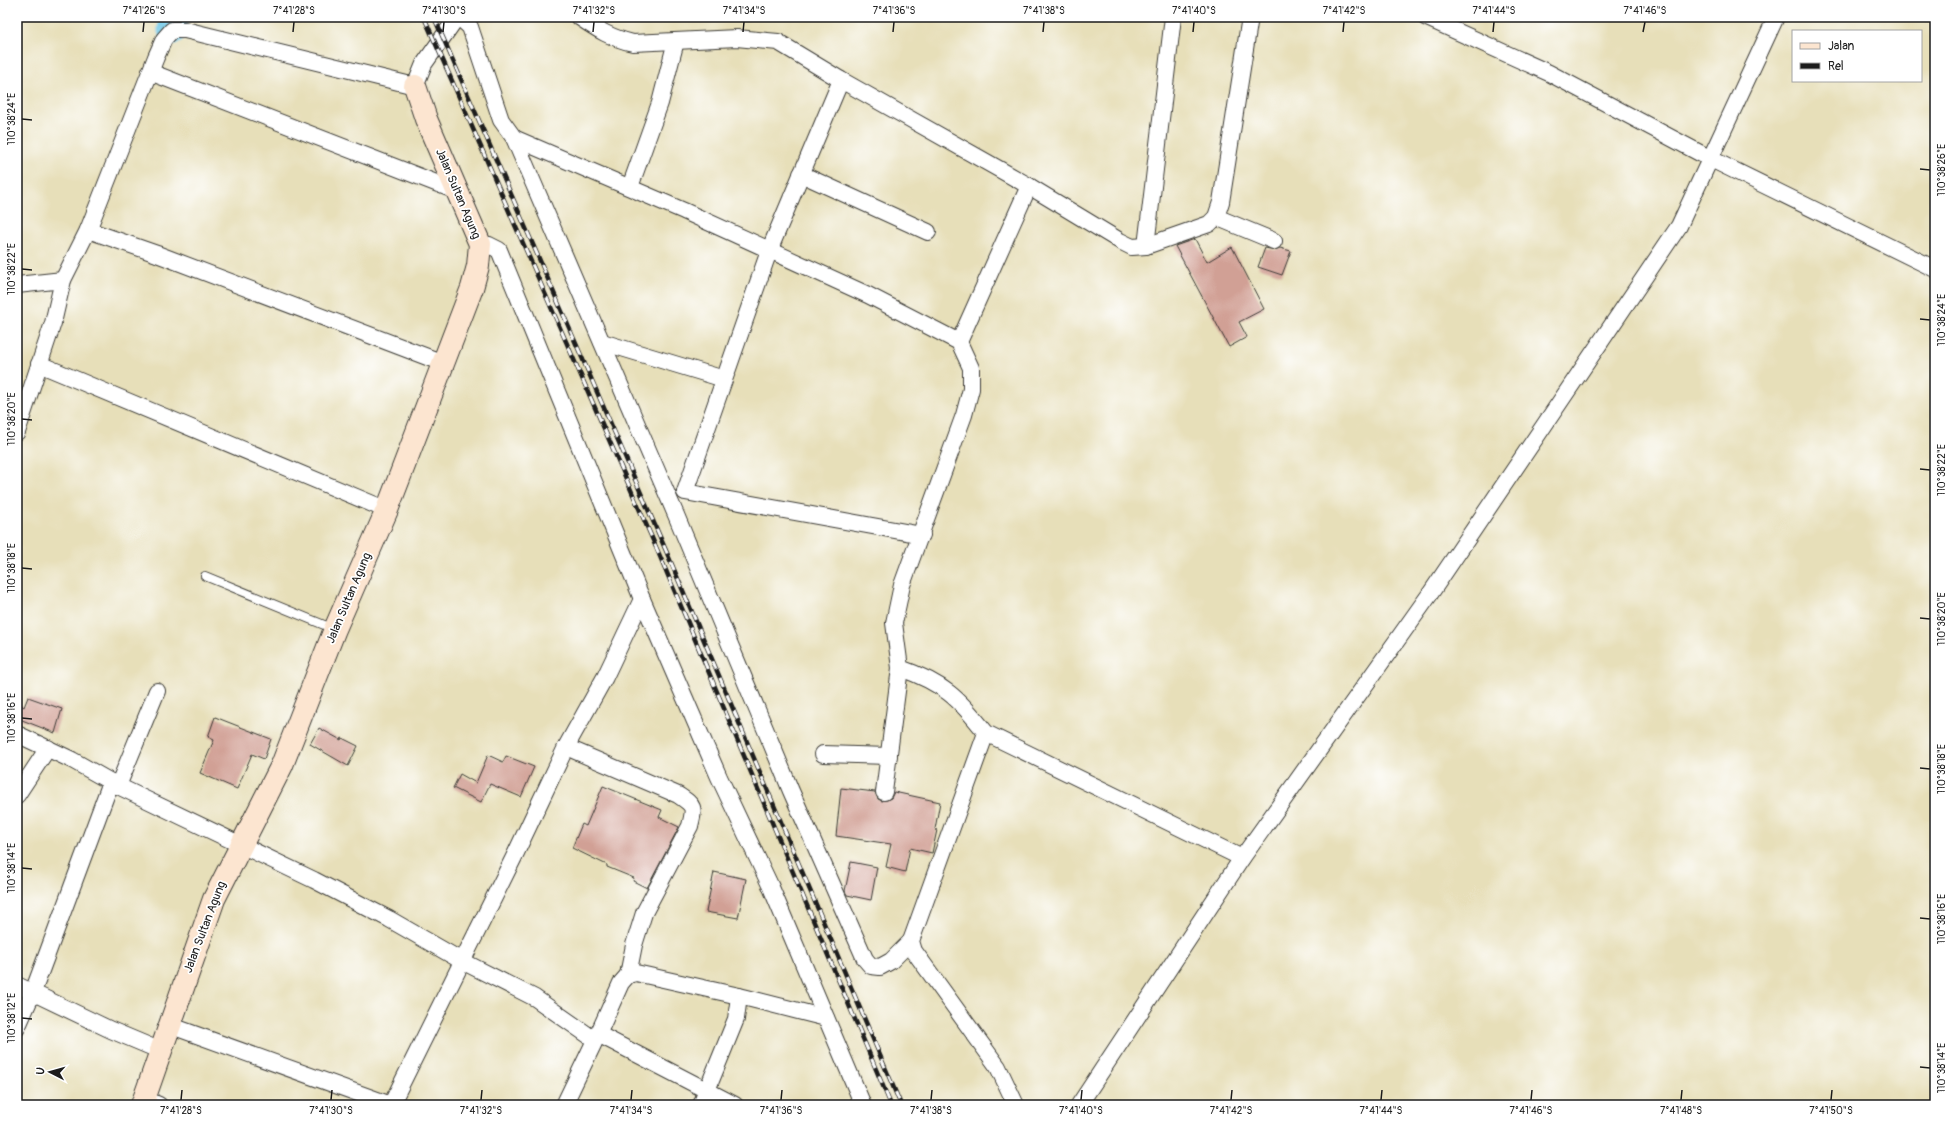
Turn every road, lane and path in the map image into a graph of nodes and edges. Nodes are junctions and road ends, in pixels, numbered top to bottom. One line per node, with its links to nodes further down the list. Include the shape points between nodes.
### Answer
1 (458, 17): 10 (street, via 424,64); 11 (street, via 470,27 501,120)
2 (579, 17): 7 (street, via 603,33 633,43)
3 (1173, 17): 22 (street)
4 (1250, 17): 17 (street, via 1221,202)
5 (1425, 17): 12 (street, via 1549,73)
6 (1776, 17): 12 (street)
7 (676, 41): 9 (street, via 737,38 778,42); 15 (street, via 660,103)
8 (150, 72): 10 (street, via 164,39 172,30 184,30); 16 (street); 18 (street)
9 (841, 80): 13 (street); 14 (street)
10 (415, 86): 16 (street, Jalan Sultan Agung, via 426,119)
11 (514, 138): 15 (street); 27 (street)
12 (1711, 159): 24 (street); 52 (street, via 1680,226 1430,594)
13 (801, 174): 19 (street); 23 (street)
14 (1029, 186): 22 (street, via 1126,245); 28 (street)
15 (630, 188): 23 (street, via 684,210)
16 (459, 192): 21 (street, Jalan Sultan Agung)
17 (1216, 217): 20 (street); 22 (street, via 1209,224)
18 (88, 230): 25 (street); 29 (street, via 158,254)
19 (928, 232)
20 (1274, 241)
21 (480, 244): 29 (street, Jalan Sultan Agung, via 472,288); 38 (street, via 499,250)
22 (1146, 246)
23 (769, 251): 28 (street, via 868,295); 31 (street)
24 (1935, 269)
25 (63, 280): 26 (street); 30 (street)
26 (17, 285)
27 (602, 342): 31 (street); 35 (street)
28 (959, 342): 36 (street, via 971,368 971,389)
29 (443, 363): 34 (street, Jalan Sultan Agung)
30 (40, 364): 32 (street); 34 (street)
31 (724, 379): 33 (street)
32 (17, 432)
33 (685, 492): 35 (street); 36 (street)
34 (387, 510): 39 (street, Jalan Sultan Agung)
35 (676, 515): 53 (street, via 791,791 865,959 871,966 880,967)
36 (922, 535): 40 (street, via 902,585 894,623)
37 (205, 576): 39 (lane)
38 (642, 599): 44 (street, via 605,677); 59 (street, via 719,777 770,885)
39 (335, 629): 51 (street, Jalan Sultan Agung, via 282,764)
40 (900, 668): 42 (street, via 924,676 950,692); 47 (street)
41 (157, 691): 48 (street)
42 (986, 733): 52 (street); 53 (street)
43 (17, 734): 45 (street)
44 (566, 747): 54 (street); 55 (street, via 678,795 692,804 694,811 690,826 644,913)
45 (48, 748): 48 (street); 50 (street)
46 (823, 754): 47 (street)
47 (889, 756): 49 (street)
48 (115, 784): 51 (street); 57 (street)
49 (884, 792)
50 (17, 795)
51 (241, 844): 54 (street); 60 (street, Jalan Sultan Agung, via 214,899)
52 (1242, 858): 72 (street)
53 (911, 941): 71 (street, via 914,951 998,1067)
54 (462, 960): 62 (street, via 535,998); 66 (street)
55 (628, 975): 58 (street, via 636,973); 62 (street, via 621,983)
56 (17, 985): 57 (street)
57 (33, 992): 61 (street); 63 (street)
58 (739, 996): 59 (street); 64 (street, via 736,1019)
59 (826, 1018): 70 (street)
60 (169, 1025): 63 (street, Jalan Sultan Agung); 66 (street)
61 (17, 1028)
62 (596, 1037): 64 (street); 67 (street)
63 (161, 1051): 65 (street, Jalan Sultan Agung)
64 (707, 1090): 68 (street); 69 (street)
65 (149, 1103)
66 (391, 1105)
67 (564, 1105)
68 (701, 1105)
69 (735, 1105)
70 (863, 1105)
71 (1016, 1105)
72 (1079, 1105)

